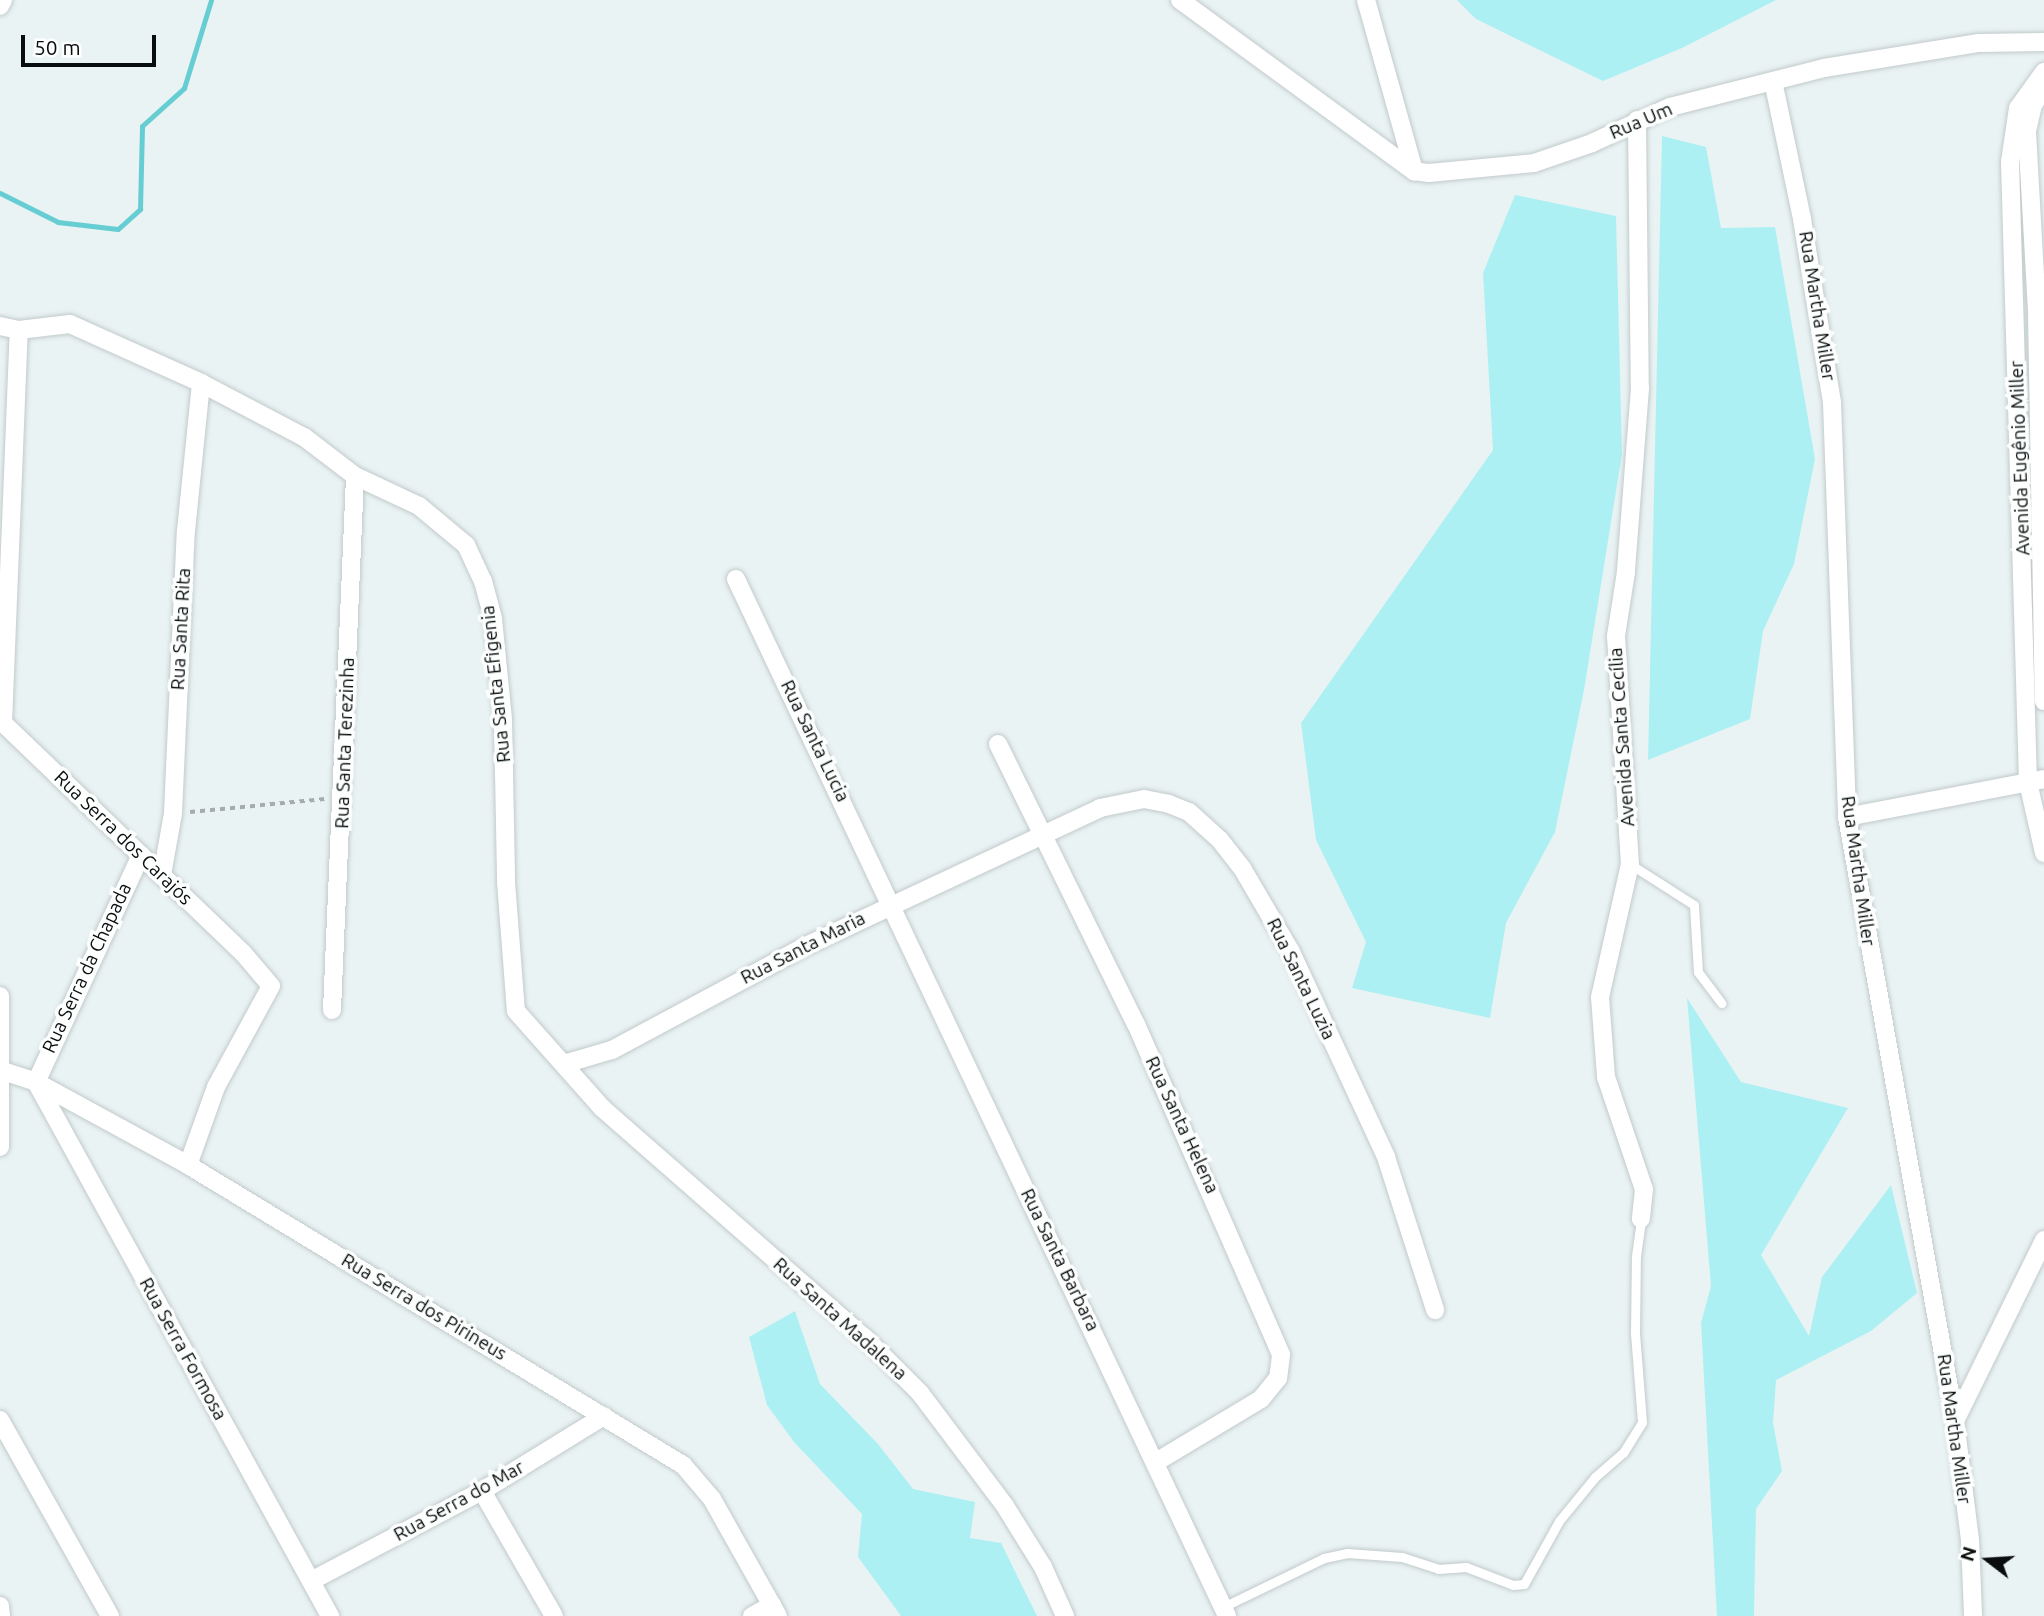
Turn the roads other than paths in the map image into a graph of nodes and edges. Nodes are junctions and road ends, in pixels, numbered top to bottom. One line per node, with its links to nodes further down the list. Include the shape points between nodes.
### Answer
1 (3, 0): 4 (street)
2 (1180, 0): 10 (street)
3 (1366, 0): 10 (street)
4 (0, 6)
5 (2044, 42): 7 (street, Rua Um, via 1979,43 1900,53)
6 (2044, 72): 19 (street, Avenida Eugênio Miller, via 2025,93 2010,142)
7 (1773, 81): 9 (street, Rua Um); 20 (street, Rua Martha Miller, via 1832,403)
8 (2044, 88): 16 (street, Avenida Eugênio Miller, via 2033,105 2027,132 2037,312)
9 (1637, 120): 10 (street, Rua Um, via 1592,143 1534,163 1488,170); 24 (street, Avenida Santa Cecília, via 1640,387 1626,572 1616,636)
10 (1414, 171)
11 (0, 326): 12 (street, Rua Santa Efigenia)
12 (19, 330): 13 (street, Rua Santa Efigenia, via 70,324); 17 (street)
13 (201, 383): 14 (street, Rua Santa Efigenia, via 304,437); 25 (street, Rua Santa Rita, via 186,531 173,813)
14 (355, 476): 29 (street, Rua Santa Terezinha); 30 (street, Rua Santa Efigenia, via 419,506 450,528 466,545 483,581 493,619 503,720 506,882 516,1011)
15 (736, 579): 26 (street, Rua Santa Lucia)
16 (2044, 701)
17 (2, 725): 23 (street, Rua Serra dos Carajós)
18 (998, 744): 21 (street, Rua Santa Helena)
19 (2036, 780): 20 (street); 22 (street, Avenida Eugênio Miller)
20 (1847, 817): 40 (street, Rua Martha Miller)
21 (1043, 833): 26 (street, Rua Santa Maria); 37 (street, Rua Santa Luzia, via 1117,802 1144,799 1189,812 1220,840 1242,868 1291,952 1386,1157); 41 (street, Rua Santa Helena, via 1136,1024 1281,1355 1278,1378 1261,1399)
22 (2044, 853)
23 (141, 855): 25 (street, Rua Serra dos Carajós); 32 (street, Rua Serra da Chapada)
24 (1630, 864): 28 (lane, via 1694,905 1698,972); 35 (street, Avenida Santa Cecília, via 1600,997 1606,1077 1644,1189)
25 (162, 875): 34 (street, Rua Serra dos Carajós, via 271,986 216,1087)
26 (890, 905): 30 (street, Rua Santa Maria, via 612,1050); 41 (street, Rua Santa Barbara)
27 (0, 996): 31 (street)
28 (1721, 1003)
29 (332, 1010)
30 (564, 1064): 52 (street, Rua Santa Madalena, via 602,1108 864,1337 920,1393 1012,1516 1043,1567)
31 (4, 1071): 32 (street, Rua Serra dos Pirineus); 33 (street)
32 (36, 1082): 34 (street, Rua Serra dos Pirineus); 43 (street, Rua Serra Formosa)
33 (0, 1147)
34 (188, 1165): 38 (street, Rua Serra dos Pirineus)
35 (1641, 1219): 46 (lane, via 1635,1320 1643,1414 1640,1428 1619,1458 1595,1477 1559,1521 1524,1584 1466,1567 1438,1569 1402,1557 1347,1553 1324,1558)
36 (2044, 1240): 40 (street)
37 (1435, 1310)
38 (604, 1416): 42 (street, Rua Serra do Mar); 45 (street, Rua Serra dos Pirineus, via 683,1465 701,1482)
39 (0, 1420): 48 (street)
40 (1955, 1421): 53 (street, Rua Martha Miller, via 1970,1540)
41 (1156, 1462): 46 (street, Rua Santa Barbara)
42 (482, 1490): 43 (street, Rua Serra do Mar); 50 (street)
43 (311, 1581): 49 (street, Rua Serra Formosa)
44 (0, 1606): 47 (street)
45 (775, 1611): 51 (street)
46 (1220, 1613)
47 (1, 1616)
48 (110, 1616)
49 (330, 1616)
50 (554, 1616)
51 (752, 1616)
52 (1065, 1616)
53 (1973, 1616)

